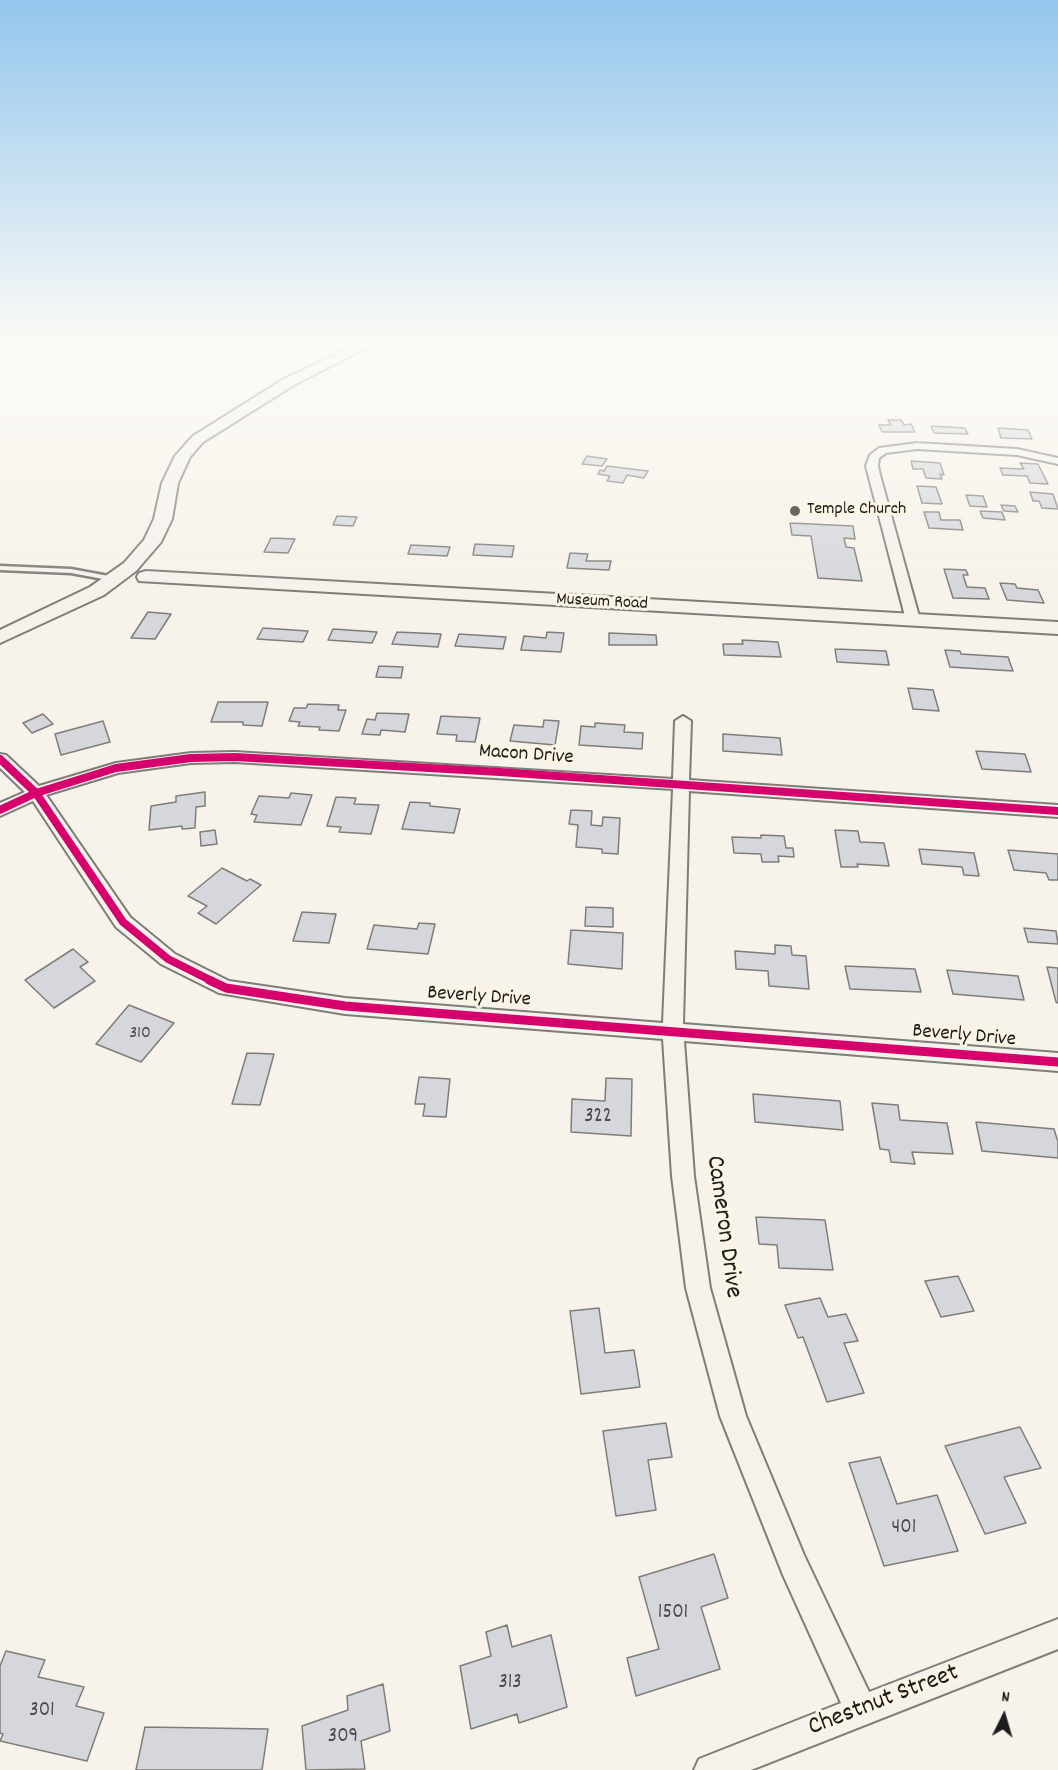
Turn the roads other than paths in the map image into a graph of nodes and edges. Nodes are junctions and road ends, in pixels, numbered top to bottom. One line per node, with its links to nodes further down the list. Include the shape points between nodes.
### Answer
1 (221, 425): 4 (street, via 198,439 183,456 170,483 163,519 152,542)
2 (1058, 461): 6 (street, via 1017,452 917,446 884,450 874,457 874,475)
3 (0, 568): 4 (lane)
4 (117, 577): 5 (street); 8 (street, via 52,614)
5 (146, 577): 6 (street, Museum Road)
6 (913, 620): 7 (street, Museum Road)
7 (1058, 628)
8 (0, 637)
9 (683, 721): 11 (street, Cameron Drive)
10 (0, 759): 12 (street, Beverly Drive)
11 (680, 786): 12 (street, Macon Drive, via 235,757 191,758 116,768); 14 (street, Macon Drive); 15 (street, Cameron Drive)
12 (36, 793): 13 (street, Macon Drive); 15 (street, Beverly Drive, via 123,922 168,959 226,988 345,1006)
13 (0, 810)
14 (1058, 811)
15 (673, 1031): 16 (street, Beverly Drive); 18 (street, Cameron Drive, via 683,1176 698,1288 730,1406 793,1564)
16 (1058, 1062)
17 (1058, 1634): 18 (street, Chestnut Street)
18 (861, 1711): 19 (street, Chestnut Street)
19 (710, 1770)

